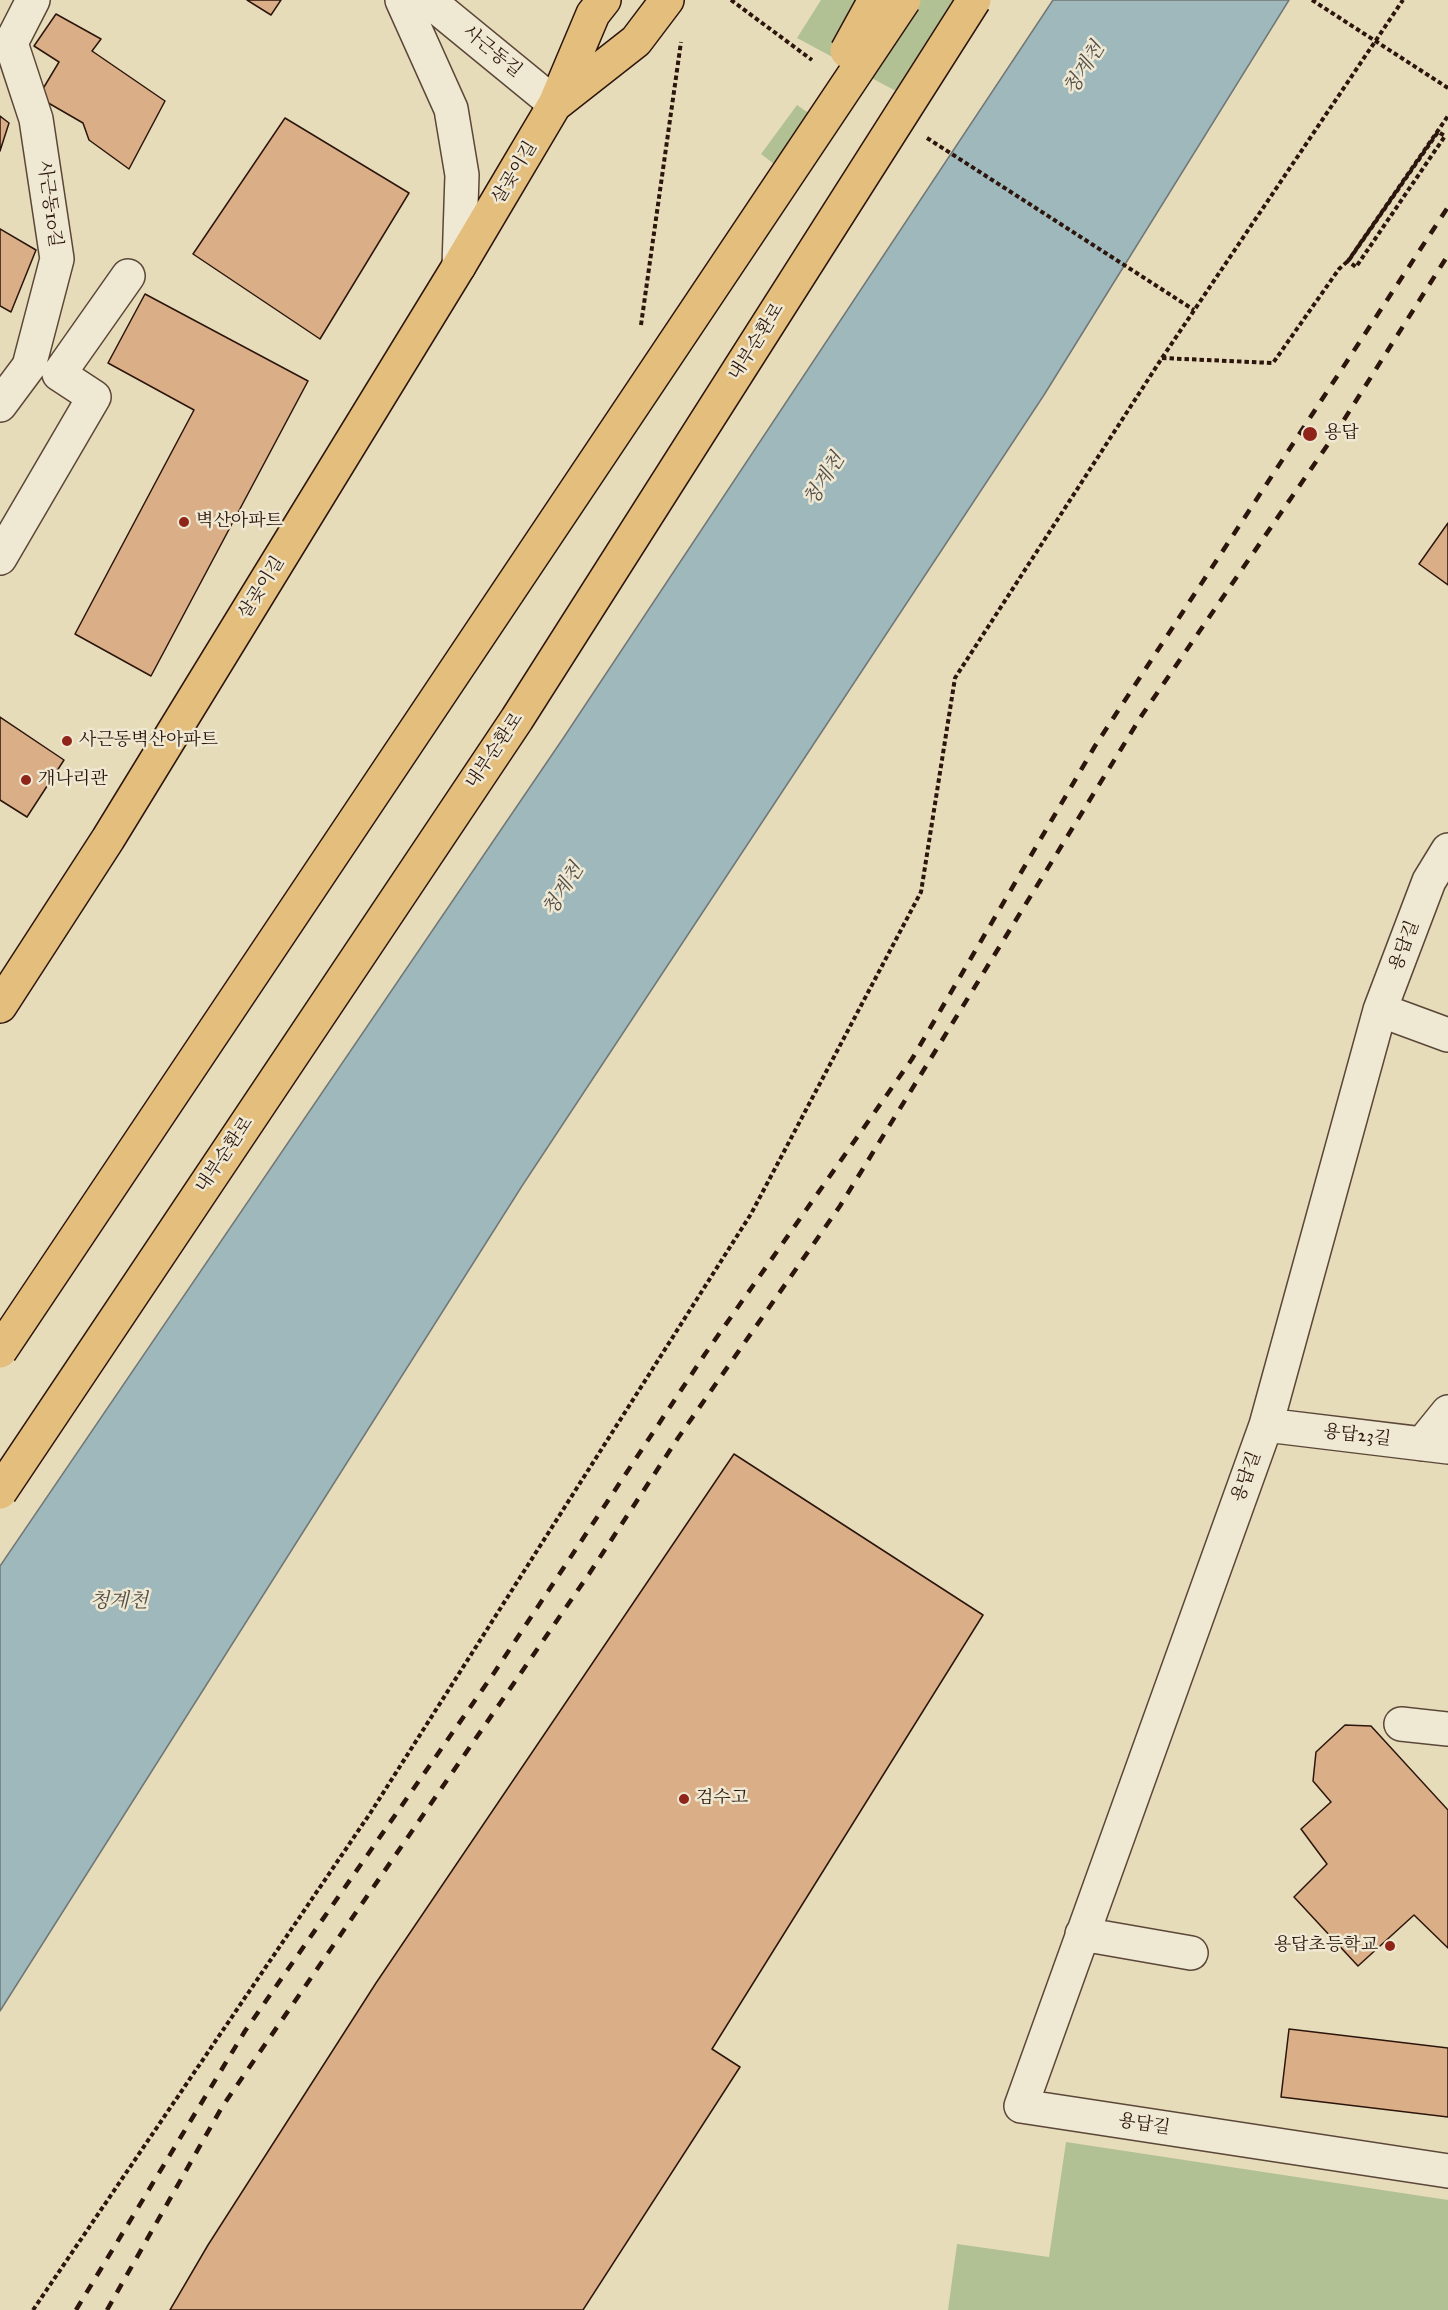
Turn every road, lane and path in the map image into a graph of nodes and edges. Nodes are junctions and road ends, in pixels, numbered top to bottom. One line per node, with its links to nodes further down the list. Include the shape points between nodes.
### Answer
1 (33, 0): 24 (street, 사근동10길, via 11,43 36,119 57,259 29,366)
2 (402, 0): 19 (street, via 451,109 462,175)
3 (428, 0): 15 (street, 사근동길)
4 (604, 0): 15 (main road, 살곶이길, via 594,14)
5 (667, 0): 15 (main road, 살곶이길, via 636,41)
6 (731, 0): 13 (path)
7 (875, 0): 18 (main road, bridge)
8 (904, 0): 18 (main road, bridge)
9 (974, 0): 35 (main road, 내부순환로, bridge, via 517,719)
10 (1312, 0): 14 (path, bridge)
11 (1403, 0): 22 (path)
12 (682, 37): 21 (path)
13 (804, 54)
14 (1448, 88)
15 (555, 104): 19 (main road, 살곶이길)
16 (1448, 116): 23 (path, via 1421,155 1415,165 1402,184 1395,194 1362,242 1355,251 1348,261 1356,267 1445,136 1438,132 1431,141 1406,178 1400,187 1380,214 1374,224 1349,260 1340,269 1273,363)
17 (920, 133): 22 (path)
18 (744, 238): 31 (main road, bridge)
19 (459, 266): 28 (main road, 살곶이길, via 108,839)
20 (128, 276): 25 (street, via 59,374 94,397)
21 (648, 287)
22 (1194, 310): 23 (path)
23 (1162, 358): 41 (path, via 955,678 921,892 751,1214 371,1812)
24 (0, 405)
25 (0, 558)
26 (1448, 850): 27 (street, 용답길)
27 (1438, 883): 29 (street, 용답길)
28 (0, 1006)
29 (1380, 1010): 30 (street); 33 (street, 용답길)
30 (1448, 1035)
31 (0, 1351)
32 (1448, 1412): 34 (street)
33 (1266, 1425): 34 (street, 용답23길); 38 (street, 용답길)
34 (1435, 1445)
35 (0, 1492)
36 (1401, 1724): 37 (street)
37 (1448, 1729)
38 (1082, 1934): 39 (street); 40 (street, 용답길, via 1021,2106)
39 (1191, 1953)
40 (1448, 2171)
41 (33, 2310)

